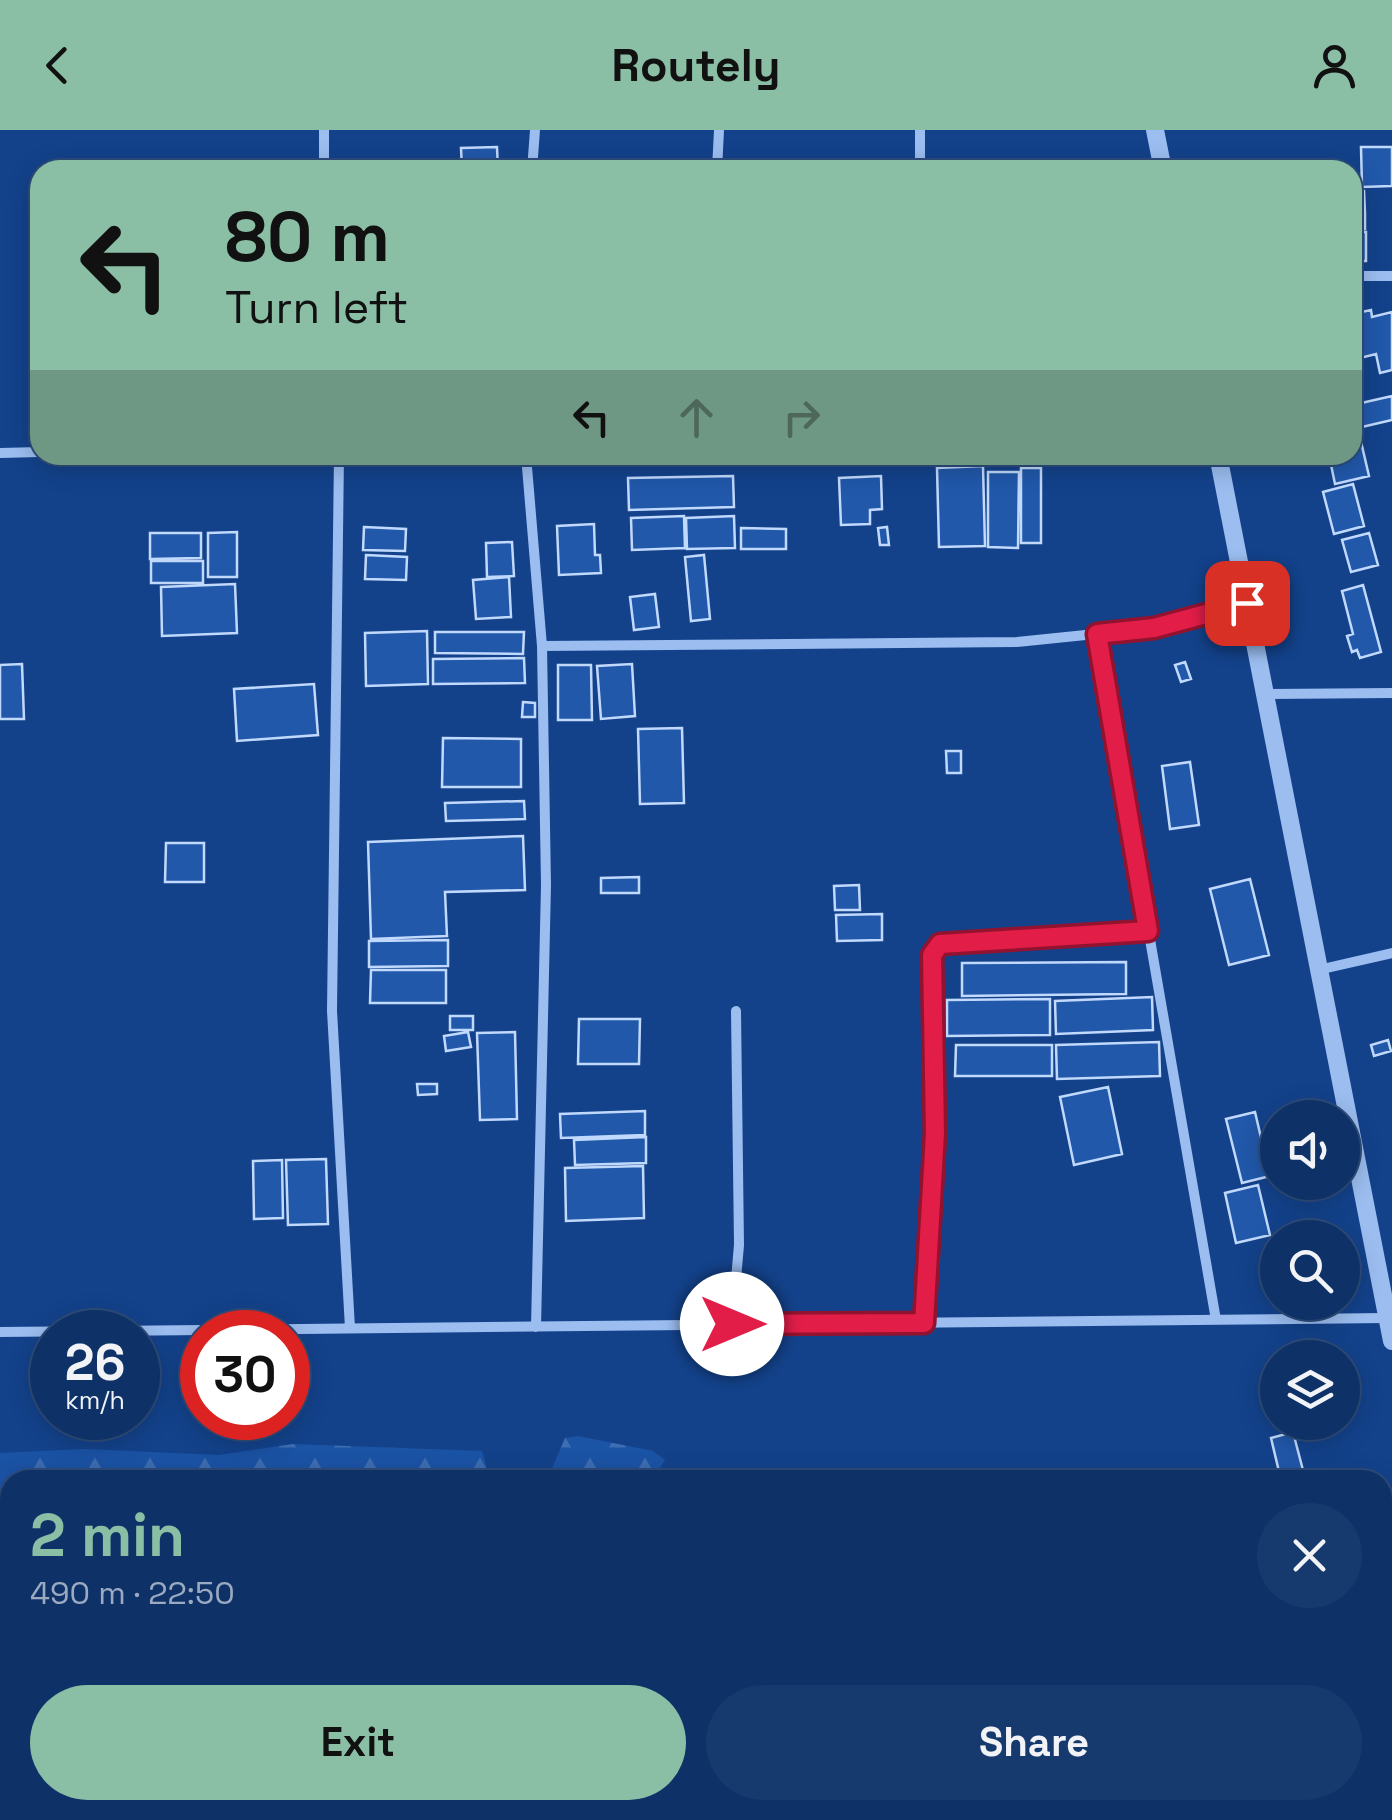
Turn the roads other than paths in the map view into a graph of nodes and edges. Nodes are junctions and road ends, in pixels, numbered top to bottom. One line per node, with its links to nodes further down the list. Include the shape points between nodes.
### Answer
1 (324, 130): 6 (street)
2 (535, 130): 7 (street)
3 (719, 130): 8 (street)
4 (920, 130): 9 (street)
5 (1155, 130): 10 (street)
6 (324, 160)
7 (533, 160)
8 (718, 160)
9 (920, 160)
10 (1161, 160)
11 (1362, 276): 12 (street)
12 (1392, 276)
13 (30, 452): 14 (street)
14 (0, 454)
15 (339, 465): 32 (street, via 332,1011)
16 (527, 465): 20 (street)
17 (1220, 465): 18 (street)
18 (1247, 603): 19 (street, via 1154,628); 22 (street)
19 (1097, 634): 20 (street, via 1017,642); 23 (street)
20 (542, 646): 31 (street, via 546,885)
21 (1392, 693): 22 (street)
22 (1265, 694): 25 (street)
23 (1148, 931): 28 (street); 29 (street, via 940,944 932,955 935,1133)
24 (1392, 953): 25 (street)
25 (1318, 970): 27 (street)
26 (736, 1010): 30 (street, via 739,1245)
27 (1388, 1318): 28 (street); 34 (street)
28 (1216, 1320): 29 (street)
29 (924, 1323): 30 (street)
30 (732, 1324): 31 (street)
31 (536, 1326): 32 (street)
32 (350, 1328): 33 (street)
33 (0, 1332)
34 (1392, 1341)

